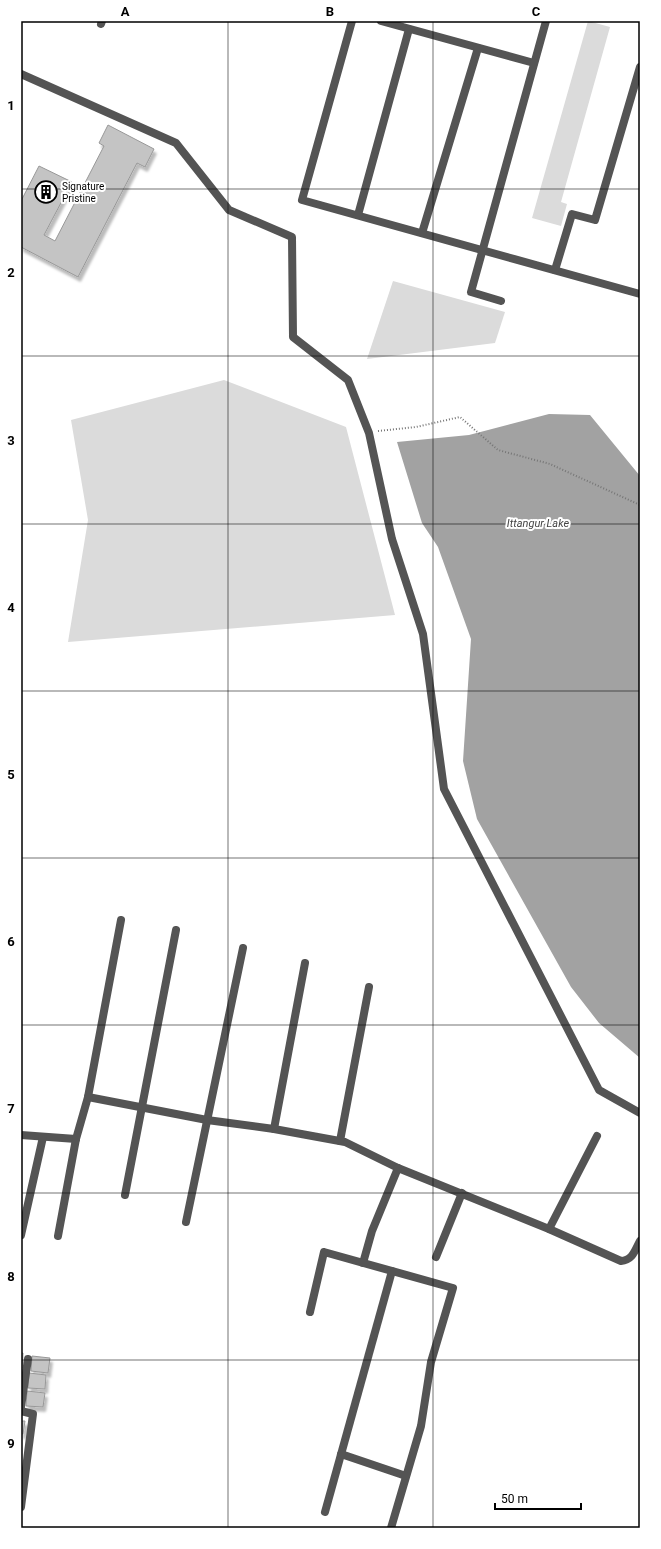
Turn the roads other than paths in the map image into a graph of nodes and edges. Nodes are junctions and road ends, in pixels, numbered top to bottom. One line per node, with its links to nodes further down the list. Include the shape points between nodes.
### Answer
1 (352, 21): 9 (street, via 302,200)
2 (381, 21): 4 (street)
3 (546, 21): 6 (street)
4 (409, 29): 5 (street); 9 (street)
5 (478, 48): 6 (street); 10 (street)
6 (534, 63): 11 (street)
7 (640, 67): 12 (street, via 595,220 572,214)
8 (21, 74): 22 (street, via 176,143 229,210 292,237 293,337 348,380 368,433 392,538 423,634 444,789 599,1090)
9 (358, 215): 10 (street)
10 (422, 233): 11 (street)
11 (482, 250): 12 (street); 14 (street, via 471,292)
12 (555, 270): 13 (street)
13 (640, 294)
14 (501, 301)
15 (121, 920): 20 (street)
16 (176, 930): 21 (street)
17 (243, 948): 23 (street)
18 (305, 963): 24 (street)
19 (369, 987): 29 (street)
20 (88, 1097): 21 (street); 28 (street)
21 (141, 1108): 23 (street); 32 (street)
22 (640, 1113)
23 (207, 1120): 24 (street); 33 (street)
24 (274, 1129): 29 (street)
25 (21, 1135): 27 (street)
26 (597, 1136): 34 (street)
27 (43, 1137): 28 (street); 35 (street)
28 (76, 1140): 36 (street)
29 (340, 1141): 30 (street)
30 (398, 1168): 31 (street); 39 (street, via 372,1231)
31 (462, 1194): 34 (street); 38 (street)
32 (125, 1195)
33 (186, 1222)
34 (549, 1229): 37 (street, via 621,1261 627,1261 632,1257)
35 (21, 1235)
36 (58, 1236)
37 (640, 1241)
38 (436, 1257)
39 (363, 1263): 40 (street); 41 (street, via 324,1252)
40 (392, 1271): 45 (street); 46 (street, via 453,1288 431,1362 421,1426)
41 (310, 1312)
42 (28, 1359): 43 (street)
43 (21, 1407)
44 (21, 1412): 47 (street, via 33,1414)
45 (342, 1454): 46 (street); 48 (street)
46 (406, 1476): 49 (street)
47 (21, 1507)
48 (325, 1512)
49 (391, 1528)

